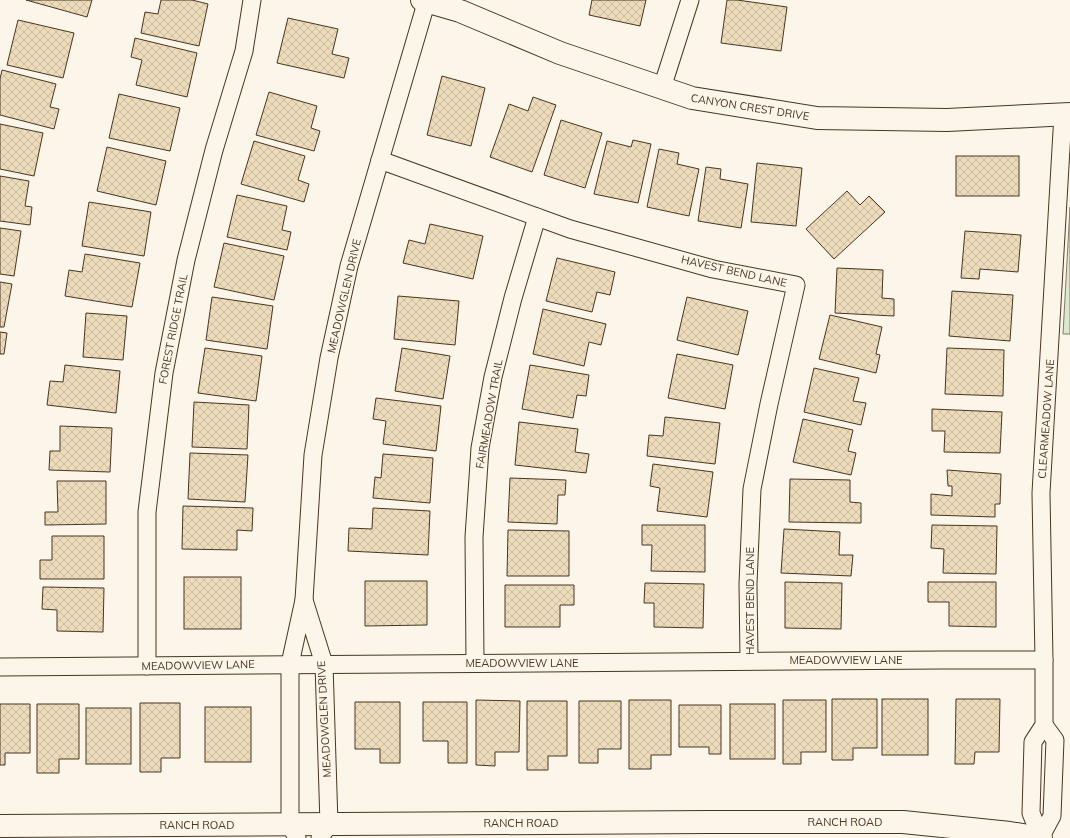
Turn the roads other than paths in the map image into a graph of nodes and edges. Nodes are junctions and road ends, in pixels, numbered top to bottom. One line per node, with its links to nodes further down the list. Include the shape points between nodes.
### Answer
1 (252, 0): 14 (street, FOREST RIDGE TRAIL, via 244,51 214,150 186,260 164,373 147,512)
2 (425, 0): 4 (main road, CANYON CREST DRIVE, via 460,11 560,53); 6 (street, MEADOWGLEN DRIVE)
3 (690, 0): 4 (street)
4 (662, 88): 5 (main road, CANYON CREST DRIVE, via 692,98 817,118 947,120)
5 (1067, 114): 9 (street, CLEARMEADOW LANE, via 1041,493)
6 (380, 160): 7 (street, HAVEST BEND LANE); 8 (street, MEADOWGLEN DRIVE, via 349,266 324,388 313,455)
7 (537, 217): 10 (street, HAVEST BEND LANE, via 570,230 713,268 796,285 752,489 748,584); 11 (street, FAIRMEADOW TRAIL, via 495,370 480,448 474,537)
8 (304, 600): 12 (street, MEADOWGLEN DRIVE); 13 (street, MEADOWGLEN DRIVE)
9 (1044, 660): 10 (street, MEADOWVIEW LANE); 19 (street, CLEARMEADOW LANE, via 1044,725 1033,742 1031,813)
10 (749, 661): 11 (street, MEADOWVIEW LANE)
11 (475, 663): 13 (street, MEADOWVIEW LANE)
12 (290, 664): 13 (street, MEADOWVIEW LANE); 14 (street, MEADOWVIEW LANE); 17 (street, MEADOWGLEN DRIVE)
13 (324, 664): 18 (street, MEADOWGLEN DRIVE)
14 (147, 666): 15 (street, MEADOWVIEW LANE)
15 (0, 667)
16 (0, 826): 17 (main road, RANCH ROAD)
17 (293, 831): 18 (main road, RANCH ROAD)
18 (324, 831): 19 (main road, RANCH ROAD, via 709,822 903,822)
19 (1041, 838)

